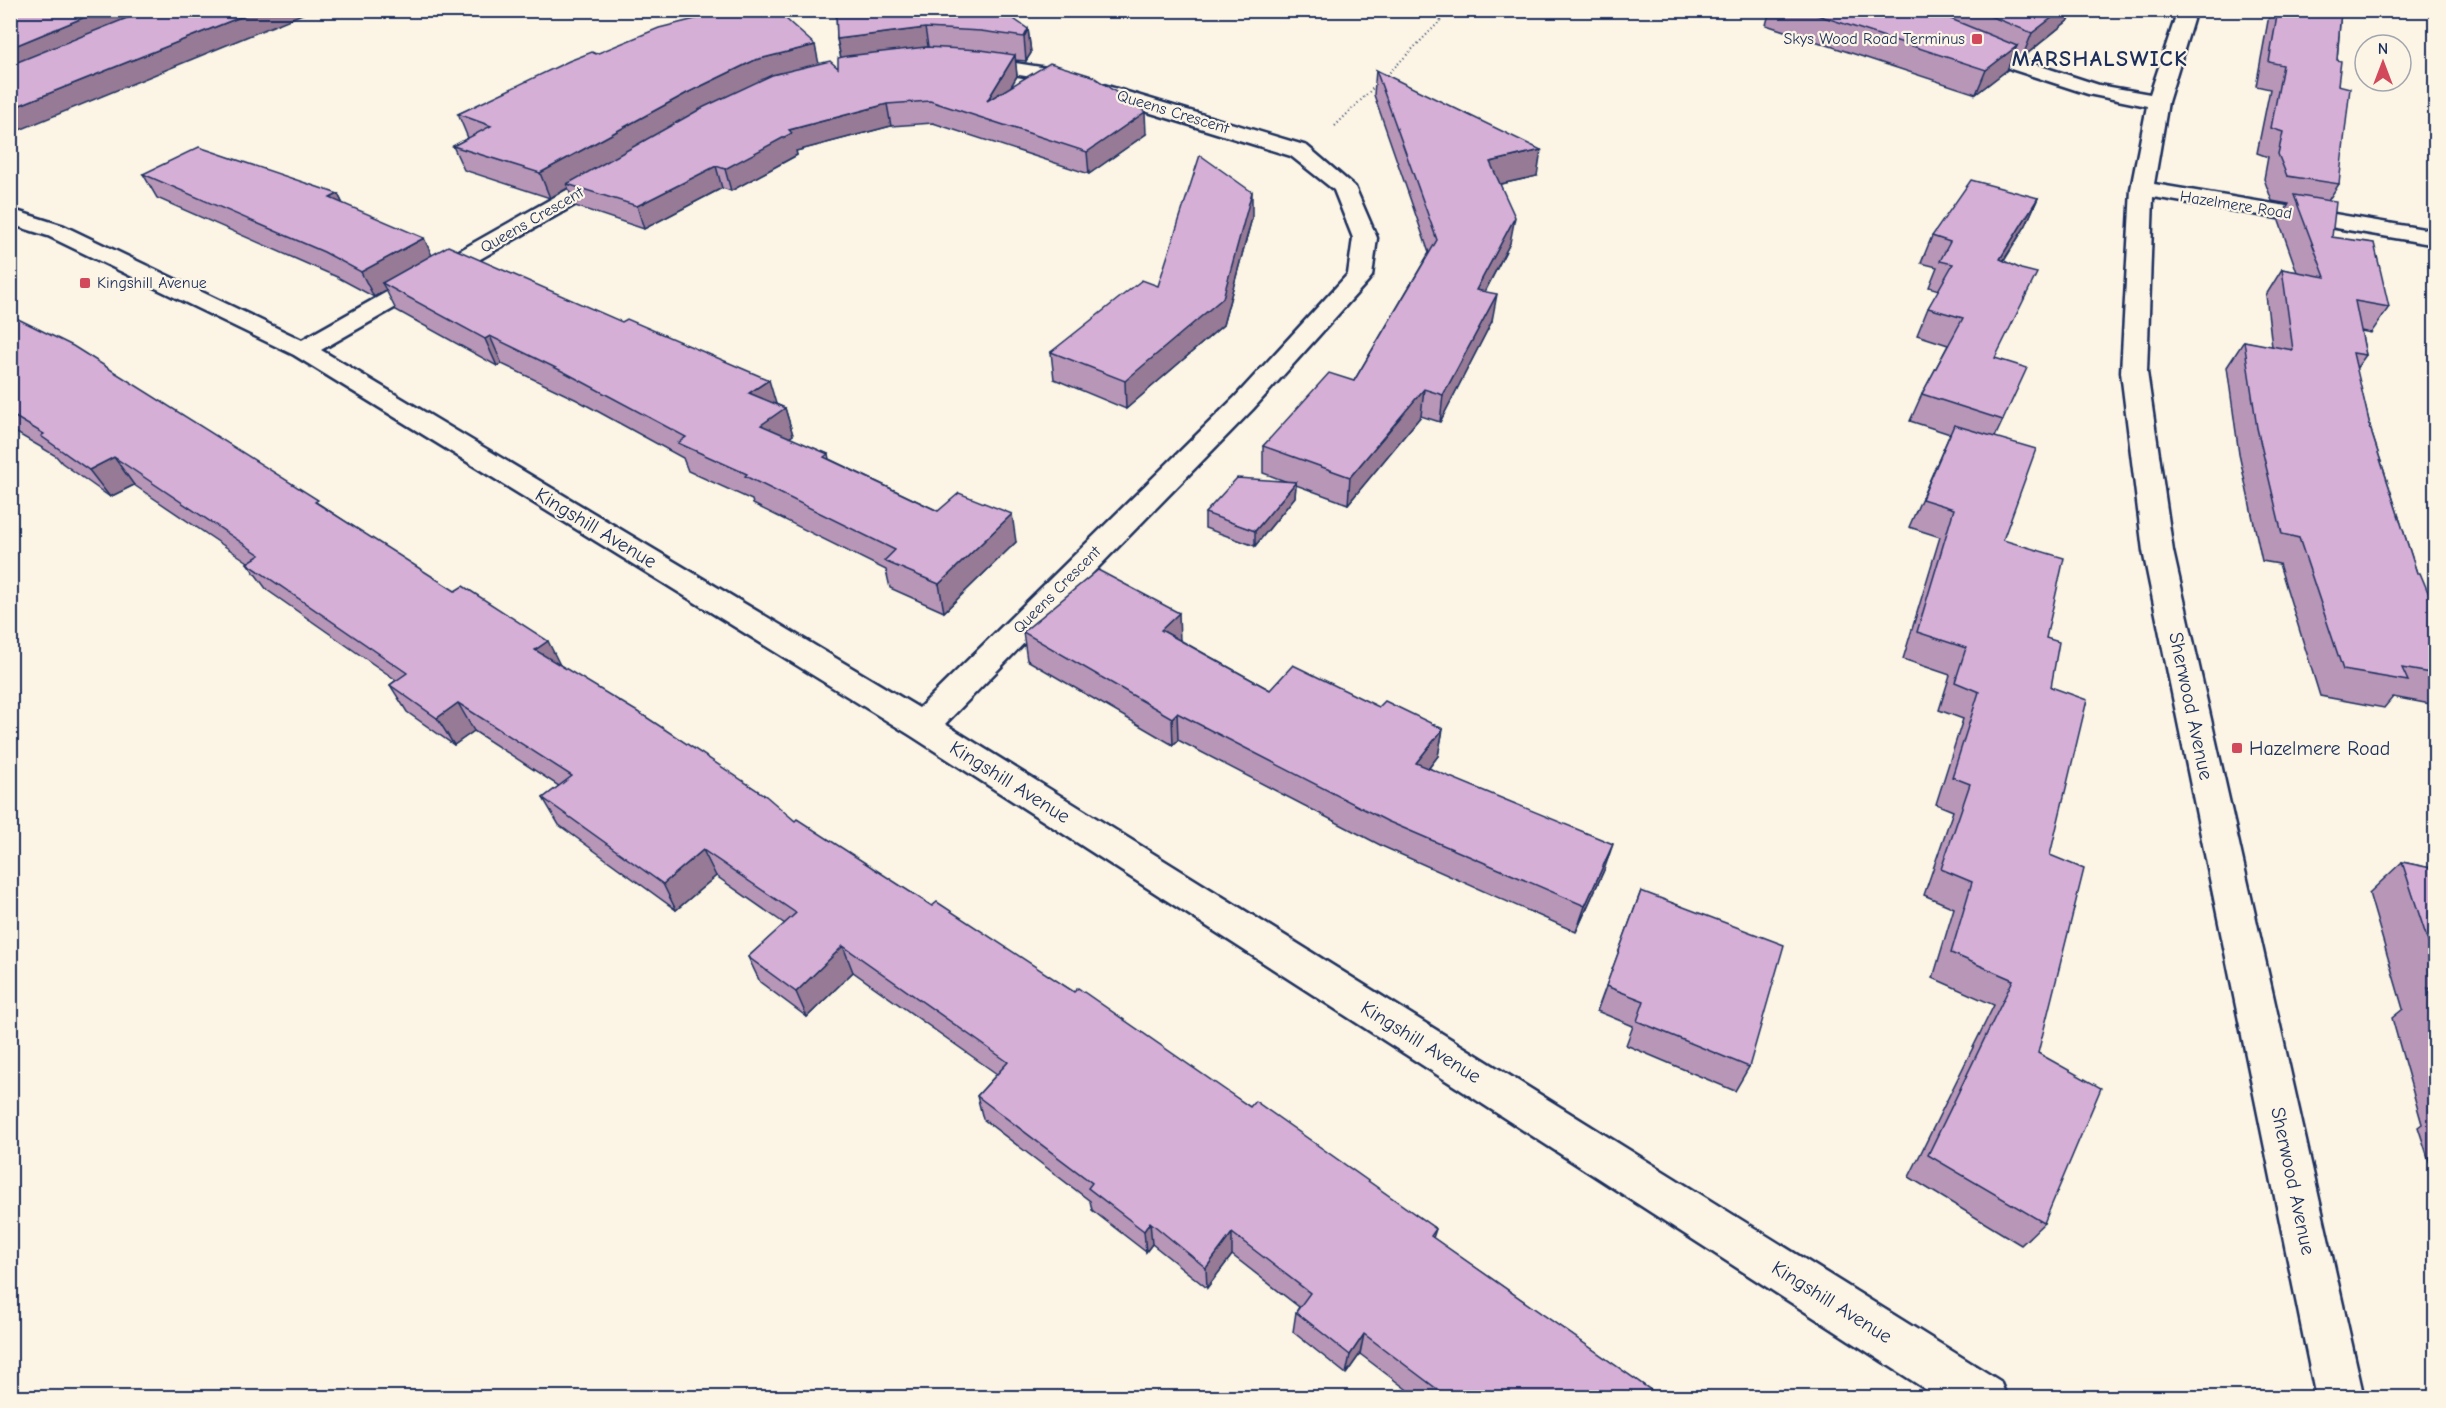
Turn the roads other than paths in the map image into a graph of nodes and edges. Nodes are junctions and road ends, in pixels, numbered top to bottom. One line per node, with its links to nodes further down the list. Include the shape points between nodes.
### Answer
1 (1884, 10): 4 (street, via 2018,65 2095,90)
2 (2187, 10): 4 (street, Sherwood Avenue)
3 (951, 61): 10 (street, Queens Crescent, via 1040,72 1299,150 1344,187 1365,238 1360,276 1244,403)
4 (2158, 102): 6 (street, Sherwood Avenue)
5 (630, 164): 9 (street, Queens Crescent)
6 (2142, 189): 8 (street, Hazelmere Road); 12 (street, Sherwood Avenue, via 2134,372 2158,552)
7 (10, 216): 9 (street, Kingshill Avenue, via 56,231)
8 (2436, 238)
9 (303, 350): 10 (street, Kingshill Avenue)
10 (922, 726): 11 (street, Kingshill Avenue)
11 (1983, 1398)
12 (2340, 1398)

